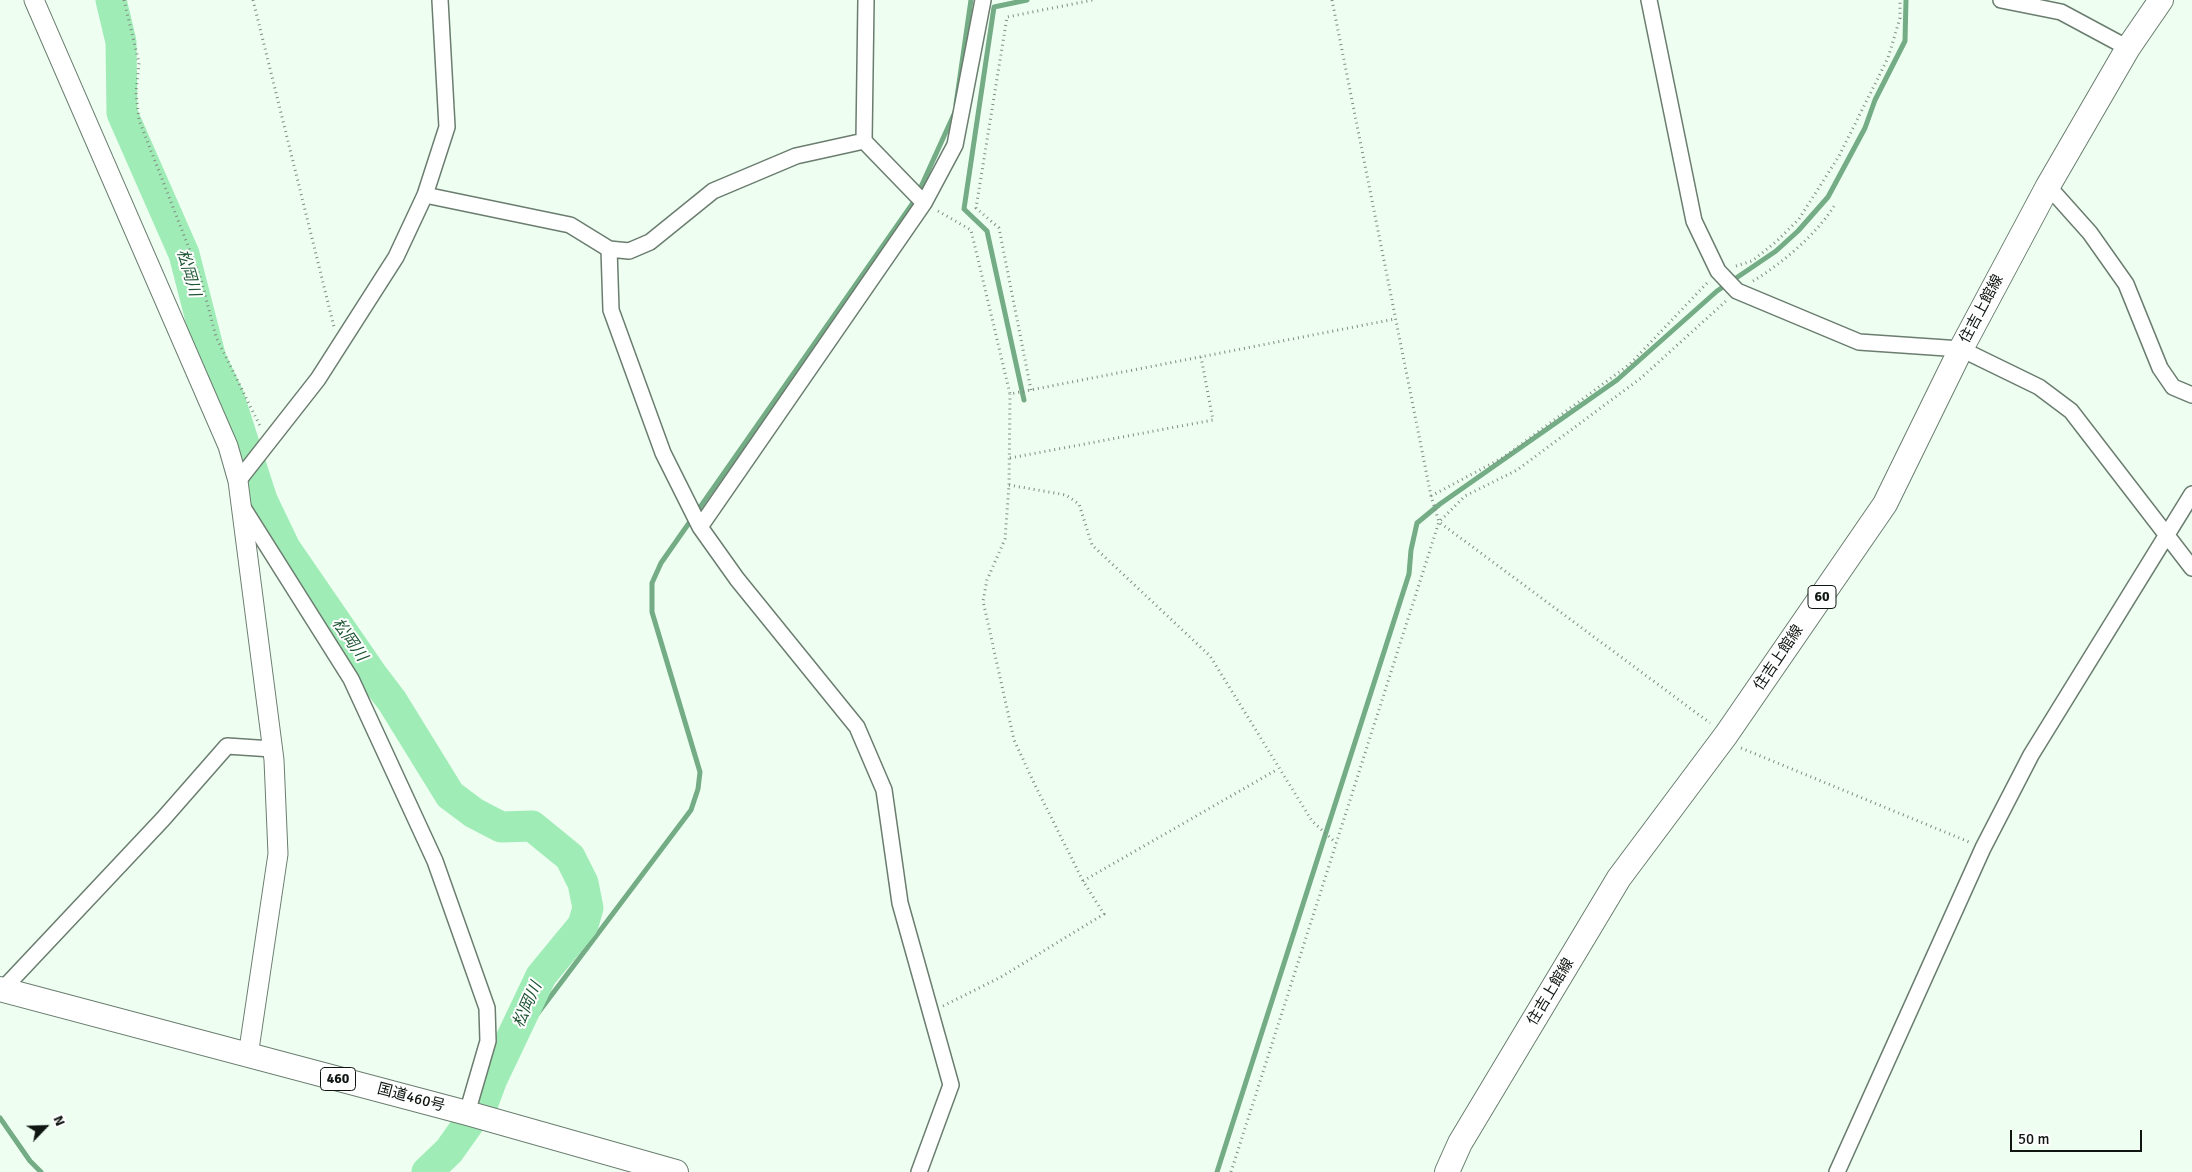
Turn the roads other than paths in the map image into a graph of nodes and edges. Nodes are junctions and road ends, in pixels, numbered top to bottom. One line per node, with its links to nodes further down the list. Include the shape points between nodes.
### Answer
1 (34, 0): 16 (street, via 228,446)
2 (440, 0): 11 (street, via 447,127)
3 (866, 0): 9 (street)
4 (983, 0): 12 (street, via 956,145)
5 (1649, 0): 14 (street, via 1694,221 1718,271 1737,290 1859,342)
6 (2001, 0): 8 (street, via 2062,12)
7 (2161, 0): 8 (main road, 住吉上館線 / 60)
8 (2128, 48): 10 (main road, 住吉上館線 / 60)
9 (864, 141): 12 (street); 13 (street, via 796,156 729,184 713,191 650,242 629,251)
10 (2048, 186): 14 (main road, 住吉上館線 / 60); 15 (street, via 2090,233 2126,284 2160,368 2173,387)
11 (425, 195): 13 (street, via 570,225); 16 (street, via 396,257 318,379)
12 (924, 203): 19 (street)
13 (609, 250): 19 (street, via 611,310 663,453)
14 (1961, 349): 20 (street, via 2039,387 2071,411); 28 (main road, 住吉上館線 / 60, via 1885,504 1726,735 1619,878 1460,1143)
15 (2192, 395)
16 (238, 481): 18 (street)
17 (2192, 494): 20 (street)
18 (242, 506): 22 (street); 25 (street, via 350,679 435,861 487,1008 488,1041)
19 (700, 527): 27 (street, via 737,579 857,727 884,790 900,903 951,1085)
20 (2166, 533): 21 (street); 29 (street, via 2031,755 1983,848)
21 (2192, 568)
22 (272, 749): 23 (street, via 227,746 163,819); 24 (street, via 278,854)
23 (1, 989): 24 (main road, 国道460号 / 460)
24 (248, 1056): 25 (main road, 国道460号 / 460)
25 (467, 1113): 26 (main road, 国道460号 / 460)
26 (676, 1172)
27 (919, 1172)
28 (1447, 1172)
29 (1837, 1172)

